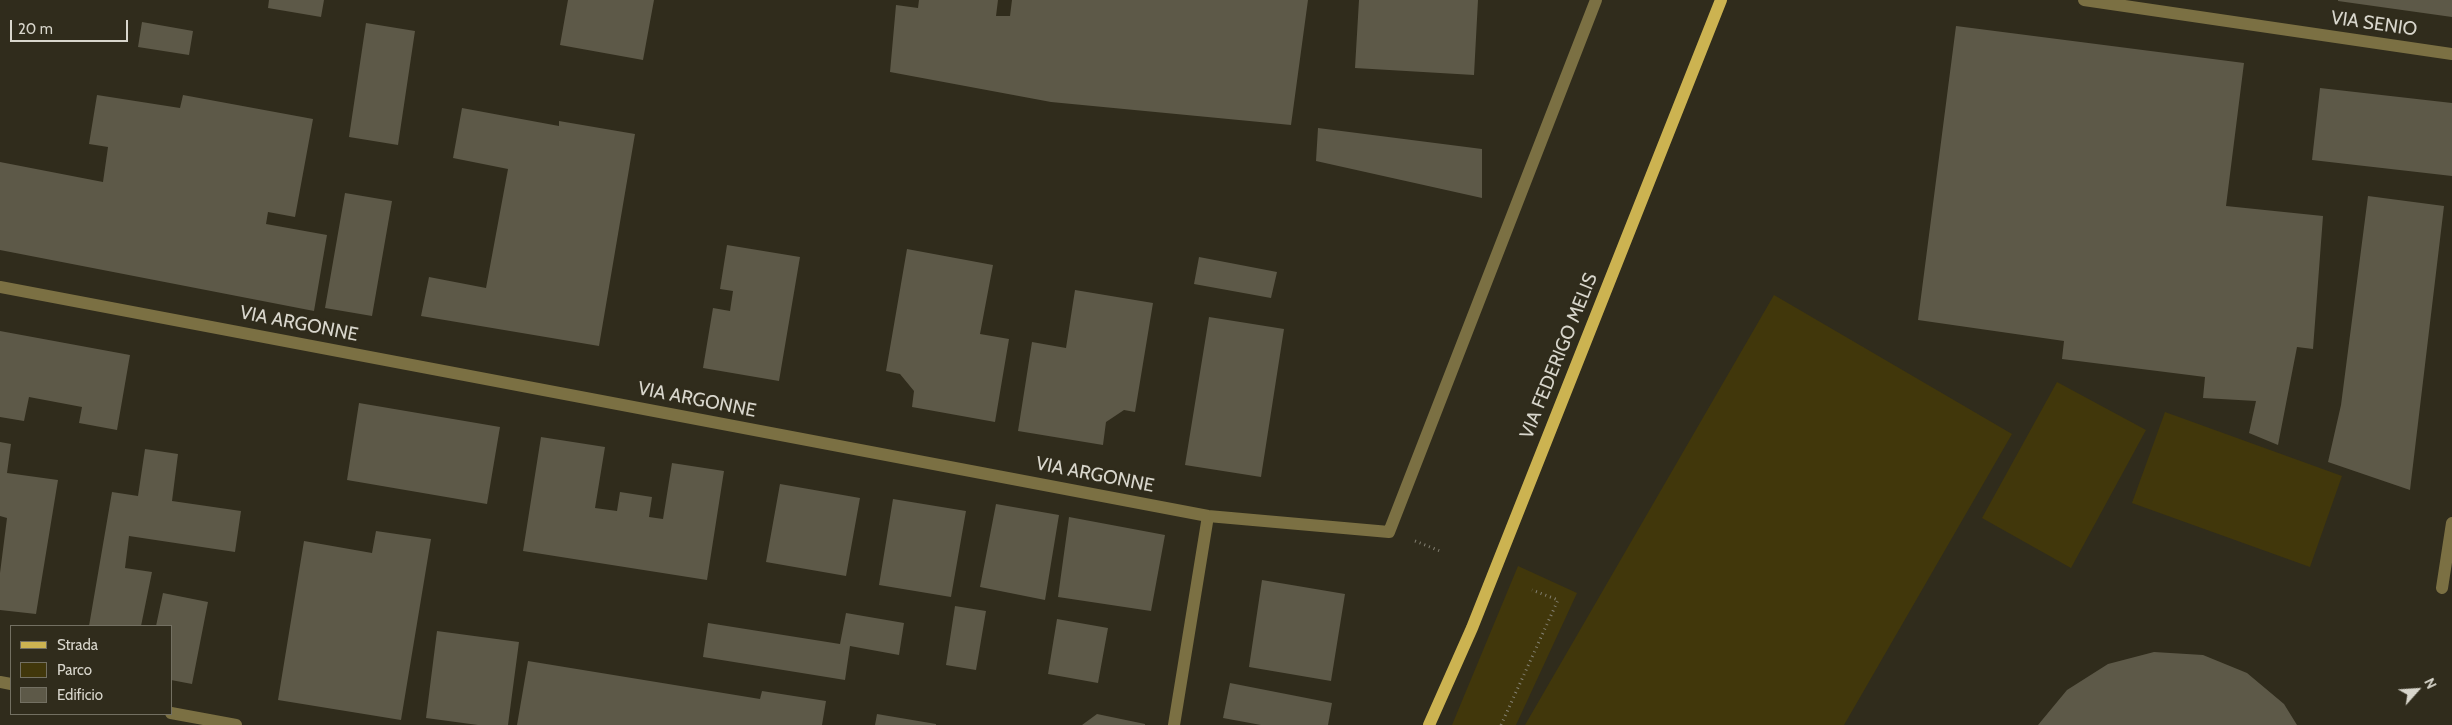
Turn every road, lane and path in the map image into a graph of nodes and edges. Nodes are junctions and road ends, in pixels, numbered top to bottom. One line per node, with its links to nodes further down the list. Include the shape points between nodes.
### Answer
1 (1596, 0): 6 (street, VIA ARGONNE, via 1390,532)
2 (1721, 0): 13 (main road, VIA FEDERIGO MELIS, via 1472,628)
3 (2084, 0): 4 (street, VIA SENIO)
4 (2452, 54)
5 (0, 287): 6 (street, VIA ARGONNE)
6 (1208, 516): 12 (street)
7 (2452, 522): 8 (street)
8 (2442, 588)
9 (1532, 590): 14 (path, via 1558,600)
10 (172, 713): 11 (street)
11 (236, 725)
12 (1174, 725)
13 (1430, 725)
14 (1501, 725)

